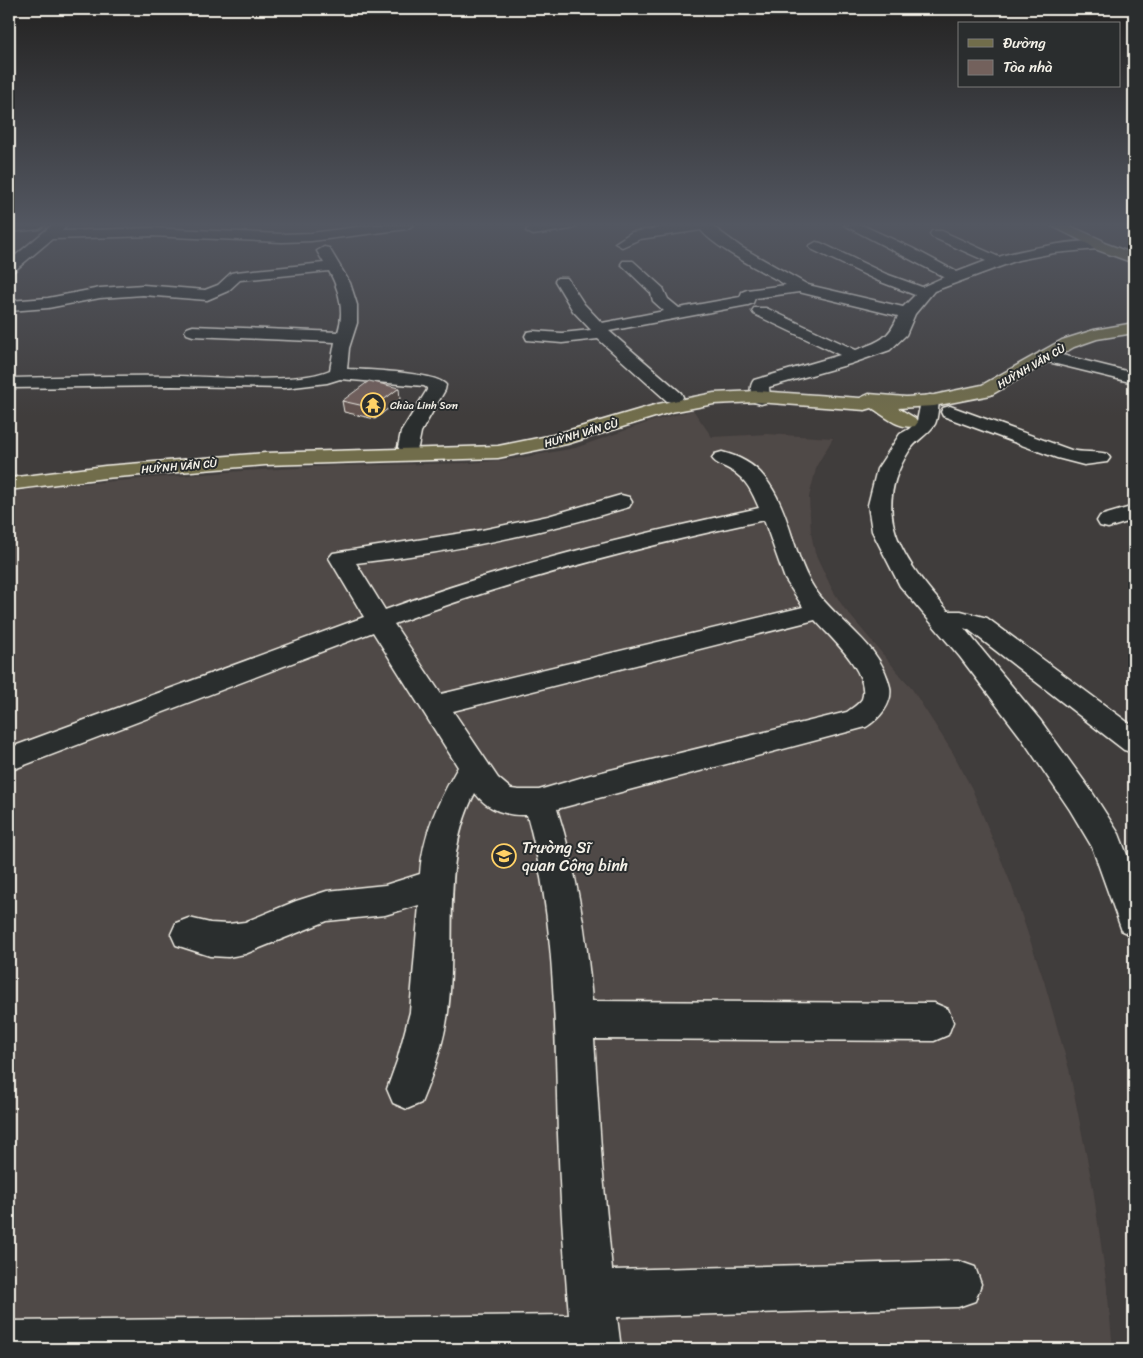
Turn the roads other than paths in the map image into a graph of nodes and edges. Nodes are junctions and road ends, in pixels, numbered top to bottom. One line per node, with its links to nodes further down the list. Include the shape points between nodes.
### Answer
1 (222, 288): 10 (street, via 207,294 143,290 100,293 48,303)
2 (344, 288): 19 (street, via 349,323)
3 (566, 288): 17 (street, via 586,318)
4 (655, 288): 12 (street, via 661,301)
5 (786, 288): 12 (street, via 747,295 748,300)
6 (809, 288): 13 (street)
7 (912, 288): 9 (street)
8 (930, 288): 9 (street)
9 (925, 293): 13 (street)
10 (9, 306)
11 (760, 311): 21 (street)
12 (675, 313): 17 (street)
13 (907, 313): 21 (street, via 900,332 884,346)
14 (1134, 321): 20 (main road, via 1083,329)
15 (1134, 328): 20 (main road, HUỲNH VĂN CÙ)
16 (193, 331): 19 (street)
17 (601, 332): 18 (street, via 570,337); 27 (street)
18 (533, 336)
19 (344, 337): 22 (street)
20 (1053, 348): 23 (street); 25 (main road, HUỲNH VĂN CÙ, via 985,391)
21 (855, 356): 26 (street, via 760,384)
22 (338, 373): 24 (street, via 326,378 289,382); 33 (street, via 427,381 437,385 411,432)
23 (1134, 378)
24 (9, 383)
25 (969, 392): 30 (main road, HUỲNH VĂN CÙ); 31 (main road)
26 (761, 395): 27 (main road, via 713,392); 28 (main road, HUỲNH VĂN CÙ, via 865,404); 37 (main road, HUỲNH VĂN CÙ, via 692,401 579,435 498,452 245,460)
27 (674, 397): 33 (main road, via 542,436 491,444)
28 (871, 400): 29 (main road, HUỲNH VĂN CÙ); 32 (main road)
29 (909, 401): 30 (main road, HUỲNH VĂN CÙ); 32 (street)
30 (930, 401): 32 (street)
31 (950, 412): 32 (main road); 35 (street, via 1071,448 1084,459)
32 (914, 427): 43 (street, via 887,469 879,504 883,531 909,581)
33 (408, 447): 36 (main road, via 317,448 180,456)
34 (722, 458): 39 (street, via 754,478)
35 (1100, 458)
36 (9, 475)
37 (9, 484)
38 (621, 502): 44 (street, via 479,539 341,558)
39 (772, 512): 42 (street, via 793,571); 44 (street, via 659,536 548,565)
40 (1134, 513): 41 (street)
41 (1108, 521)
42 (820, 611): 45 (street); 49 (street, via 848,641 874,682 874,703 864,715 856,720 590,786)
43 (942, 619): 46 (street, via 961,619 978,624); 51 (street, via 1030,728 1081,801 1107,844)
44 (379, 621): 45 (street); 47 (street)
45 (434, 706): 48 (street)
46 (1134, 742)
47 (9, 760)
48 (473, 767): 49 (street, via 487,787 500,798 519,804); 50 (street, via 451,808 438,857)
49 (539, 802): 53 (street, via 549,830 562,892)
50 (436, 883): 52 (street, via 384,900 321,908 240,940 221,941); 55 (street, via 429,1012)
51 (1134, 920)
52 (189, 934)
53 (575, 1020): 54 (street); 57 (street, via 578,1105)
54 (934, 1022)
55 (408, 1089)
56 (958, 1284): 57 (street)
57 (595, 1328): 58 (street)
58 (9, 1345)

